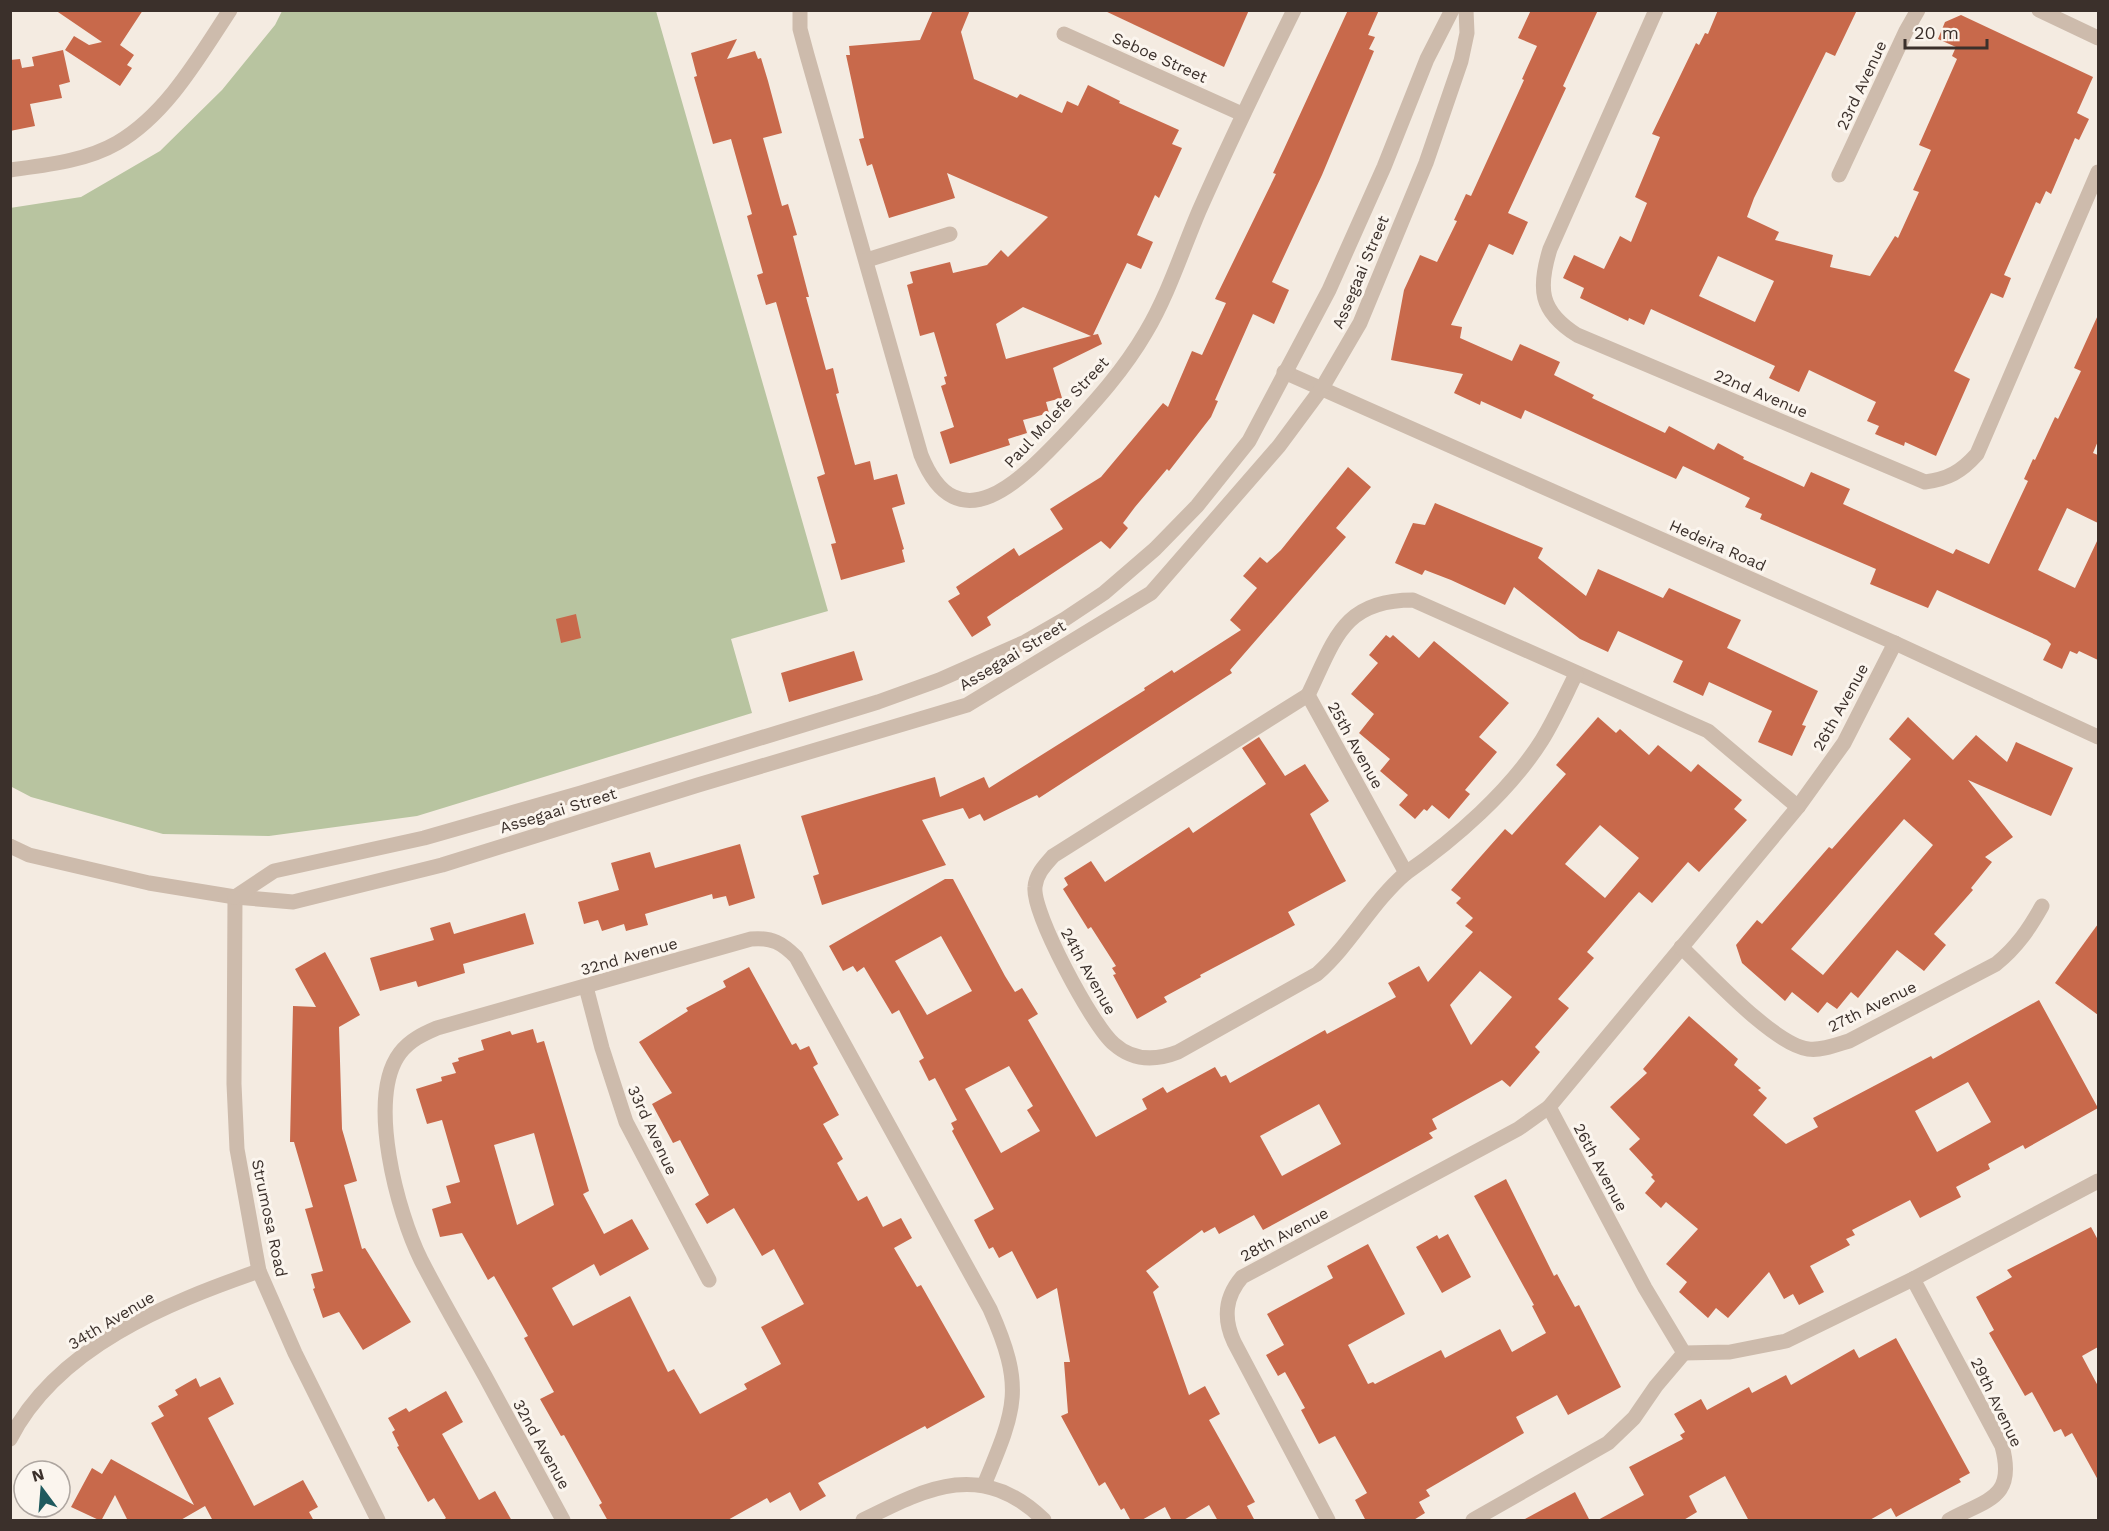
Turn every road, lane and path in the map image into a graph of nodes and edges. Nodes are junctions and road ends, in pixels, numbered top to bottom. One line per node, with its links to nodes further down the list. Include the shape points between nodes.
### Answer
1 (230, 10): 12 (street, via 187,74 150,117 117,143 72,161)
2 (800, 10): 16 (street, Paul Molefe Street, via 807,56)
3 (1294, 10): 11 (street, Paul Molefe Street)
4 (1452, 10): 17 (street, Assegaai Street, via 1427,59 1329,290)
5 (1466, 10): 18 (street, Assegaai Street, via 1467,33 1461,61 1426,163 1360,323)
6 (1656, 10): 13 (street, 22nd Avenue, via 1550,249 1541,290 1545,301 1560,322 1576,335 1925,482 1944,480 1963,470 1977,454)
7 (1918, 10): 14 (street, 23rd Avenue)
8 (2039, 10): 10 (street)
9 (1064, 34): 11 (street, Seboe Street)
10 (2098, 38)
11 (1242, 114): 16 (street, Paul Molefe Street, via 1148,330 1119,375 1025,476 984,499 962,499 944,492 930,477)
12 (10, 170)
13 (2098, 172)
14 (1839, 175)
15 (950, 234): 16 (street)
16 (867, 260)
17 (1284, 372): 18 (street, Hedeira Road); 26 (street, Assegaai Street, via 1249,441 1197,506 1104,593 1024,642 878,702 424,838 274,872)
18 (1322, 388): 19 (street, Hedeira Road); 26 (street, Assegaai Street, via 1279,446 1151,593 967,705 442,865 293,902)
19 (1895, 643): 22 (street, Hedeira Road); 23 (street, 26th Avenue, via 1844,743)
20 (1576, 674): 21 (street, 25th Avenue, via 1413,600 1391,600 1374,603 1348,620); 23 (street, 25th Avenue, via 1681,716 1708,731); 25 (street, via 1527,761 1458,834)
21 (1308, 695): 25 (street, 25th Avenue); 25 (street, 24th Avenue, via 1053,855 1037,876 1035,897 1042,923 1097,1025 1114,1045 1140,1058 1162,1058 1178,1052 1317,974)
22 (2098, 737)
23 (1798, 807): 28 (street, 26th Avenue)
24 (10, 846): 26 (street, Assegaai Street, via 29,855 149,883)
25 (1406, 873)
26 (235, 897): 32 (street, Strumosa Road, via 237,1149)
27 (2042, 906): 28 (street, 27th Avenue, via 2014,950 1996,964 1849,1041 1829,1047 1795,1046 1775,1033)
28 (1682, 947): 30 (street, 26th Avenue)
29 (586, 987): 34 (street, 33rd Avenue, via 626,1122); 37 (street, 32nd Avenue, via 751,939 776,941 796,957 990,1309 1006,1347 1012,1367 1011,1414); 39 (street, 32nd Avenue, via 417,1036 400,1054 390,1074 386,1106 396,1184 420,1258)
30 (1549, 1107): 35 (street, 26th Avenue); 42 (street, 28th Avenue, via 1518,1129 1242,1277 1232,1289 1226,1317 1231,1336)
31 (2098, 1181): 33 (street)
32 (259, 1271): 36 (street, 34th Avenue, via 193,1293 79,1359 55,1379 22,1417); 38 (street, Strumosa Road, via 298,1361)
33 (1913, 1279): 35 (street, via 1786,1341 1730,1352); 44 (street, 29th Avenue, via 2002,1446 2007,1467 2006,1483 1995,1494)
34 (709, 1280)
35 (1684, 1353): 43 (street, via 1634,1418 1608,1443)
36 (10, 1439)
37 (984, 1485): 40 (street, via 919,1492); 41 (street, via 1017,1500)
38 (378, 1521)
39 (563, 1521)
40 (863, 1521)
41 (1044, 1521)
42 (1328, 1521)
43 (1473, 1521)
44 (1949, 1521)

